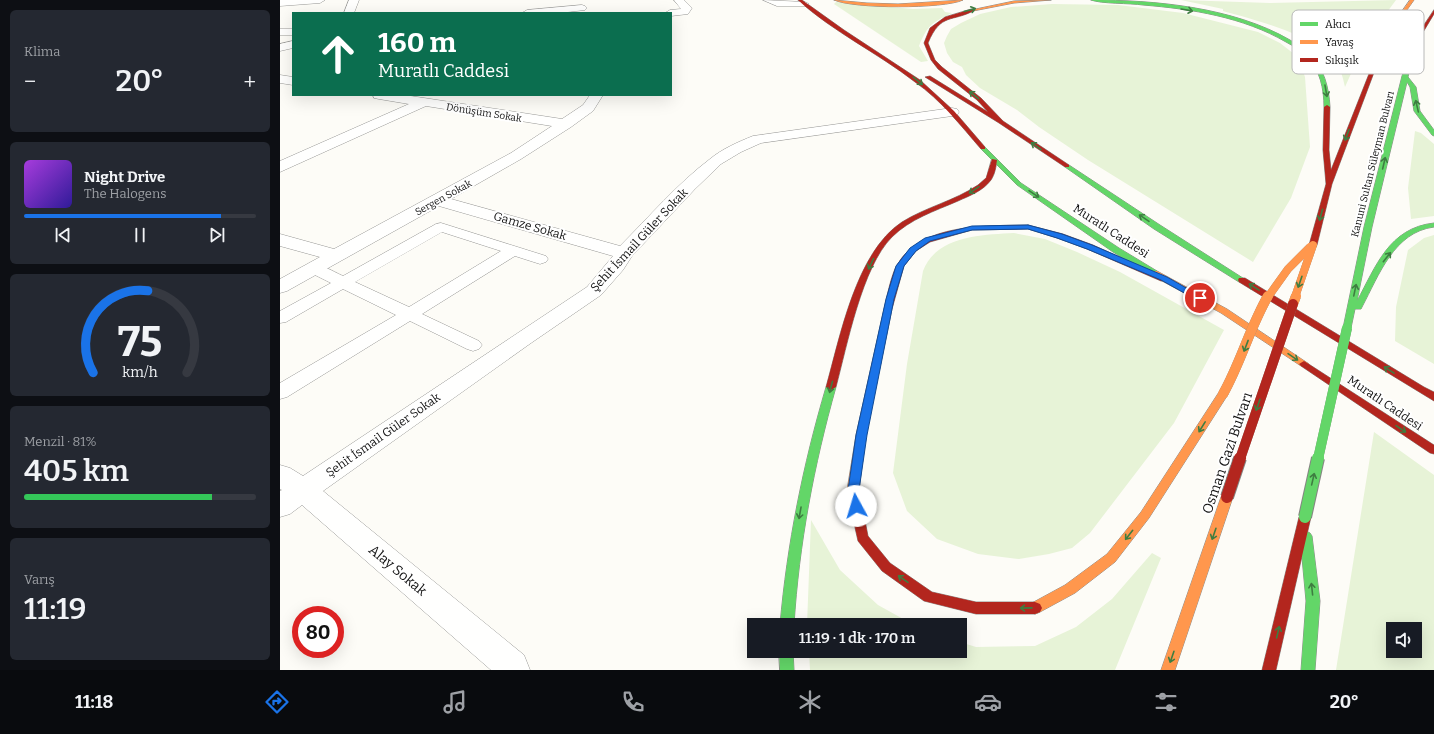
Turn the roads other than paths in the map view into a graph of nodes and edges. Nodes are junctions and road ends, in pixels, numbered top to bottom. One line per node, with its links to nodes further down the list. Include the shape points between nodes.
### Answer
1 (320, 0): 11 (street)
2 (354, 0): 15 (street)
3 (679, 0): 17 (street, via 687,8 685,12)
4 (768, 0): 10 (lane, via 777,4)
5 (836, 0): 6 (main road, via 862,4 912,5)
6 (961, 0)
7 (1049, 0): 34 (main road, one-way to 7, via 990,108 934,61 926,47 928,37 946,19 964,12 1001,4)
8 (1093, 0): 21 (main road, one-way to 21, via 1163,6 1221,16 1276,34)
9 (1412, 0): 13 (main road, one-way to 13)
10 (805, 1): 33 (main road, Muratlı Caddesi, one-way to 33, via 842,31 908,73); 34 (main road)
11 (280, 3)
12 (581, 7): 16 (street)
13 (1405, 10)
14 (1434, 11): 18 (main road, Kanuni Sultan Süleyman Bulvarı)
15 (349, 12)
16 (536, 12)
17 (672, 13)
18 (1424, 27)
19 (280, 32): 20 (lane)
20 (292, 32)
21 (1292, 43)
22 (292, 44): 23 (street)
23 (280, 48)
24 (1322, 74): 39 (main road, one-way to 39, via 1328,109 1326,145)
25 (1371, 74): 39 (main road, one-way to 39)
26 (1405, 76): 36 (main road, one-way to 26, via 1417,111 1413,87); 54 (main road, Kanuni Sultan Süleyman Bulvarı, one-way to 26, via 1368,227)
27 (280, 79): 28 (street)
28 (292, 81)
29 (394, 96): 31 (street, Dönüşüm Sokak)
30 (596, 96): 35 (street, Sergen Sokak, via 588,108)
31 (409, 97): 32 (street, Dönüşüm Sokak)
32 (424, 102): 35 (street, Dönüşüm Sokak); 38 (street)
33 (952, 112): 37 (main road, Muratlı Caddesi); 45 (street, Şehit İsmail Güler Sokak, via 758,139 716,161)
34 (1001, 122): 57 (main road, one-way to 34, via 1157,227)
35 (566, 124): 40 (street, Sergen Sokak, via 516,156)
36 (1434, 134)
37 (994, 160): 49 (main road, Muratlı Caddesi, one-way to 49, via 1019,184 1116,250); 61 (main road, one-way to 61, via 989,179 971,193 915,217 886,238 864,279 837,364 806,479 788,588)
38 (280, 167)
39 (1329, 184): 43 (main road, one-way to 43)
40 (437, 200): 45 (street, Gamze Sokak); 46 (street, Sergen Sokak)
41 (1434, 225): 54 (main road, one-way to 41, via 1388,255 1406,235 1425,226)
42 (280, 240): 46 (street)
43 (1313, 245): 49 (main road, one-way to 49, bridge, via 1293,262 1275,284 1259,313 1234,376 1145,515 1111,558 1070,589 1035,608 976,608 928,597 886,567 862,538 853,490 861,435 890,299 900,266 913,249 927,240 972,228 1028,227 1090,247); 65 (main road, Osman Gazi Bulvarı, one-way to 65, bridge)
44 (514, 250): 47 (lane); 50 (lane, via 441,227); 52 (lane)
45 (624, 253): 59 (street, Şehit İsmail Güler Sokak, via 594,291)
46 (336, 256): 48 (street, Sergen Sokak)
47 (540, 259)
48 (313, 268): 50 (lane); 51 (street, Sergen Sokak)
49 (1164, 279): 58 (main road, Muratlı Caddesi, one-way to 58, via 1224,311)
50 (343, 282): 52 (lane); 53 (lane)
51 (280, 287)
52 (410, 314): 55 (lane); 56 (lane)
53 (280, 318)
54 (1347, 328): 60 (main road, one-way to 54, bridge)
55 (473, 345)
56 (280, 392)
57 (1434, 397)
58 (1434, 450)
59 (288, 490): 63 (street, Alay Sokak, via 512,666)
60 (1304, 517): 66 (main road, one-way to 60); 67 (main road, one-way to 60, via 1313,600)
61 (787, 618)
62 (786, 658): 64 (main road)
63 (513, 670)
64 (787, 670)
65 (1168, 670)
66 (1269, 670)
67 (1308, 670)

